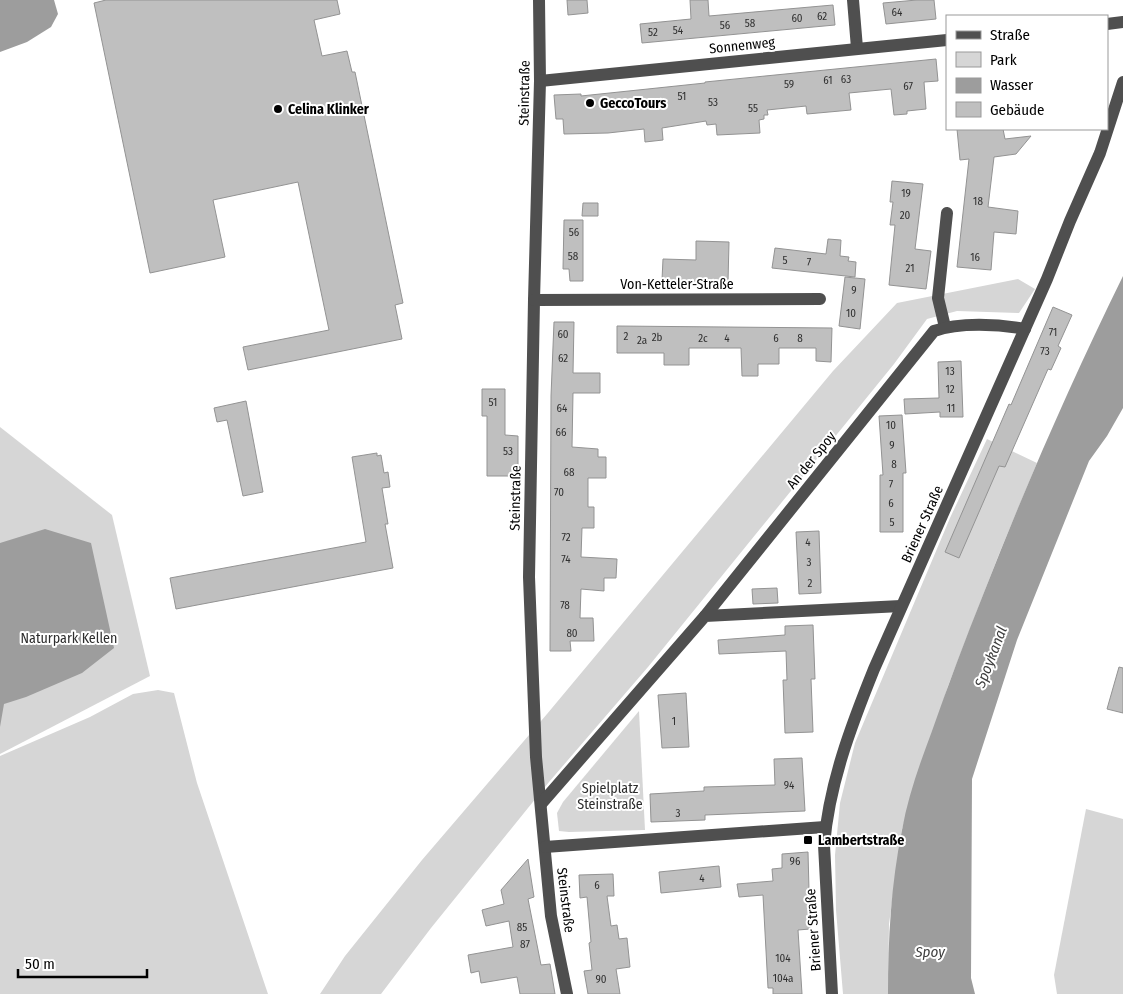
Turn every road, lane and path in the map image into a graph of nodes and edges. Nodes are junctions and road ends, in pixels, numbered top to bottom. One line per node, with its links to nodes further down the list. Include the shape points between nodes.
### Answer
1 (539, 0): 7 (street, Steinstraße)
2 (852, 0): 6 (street)
3 (1123, 22): 4 (street)
4 (1108, 24)
5 (946, 40): 6 (street, Sonnenweg)
6 (857, 48): 7 (street, Sonnenweg)
7 (540, 81): 13 (street, Steinstraße)
8 (1123, 82): 9 (street, Briener Straße)
9 (1108, 128)
10 (1107, 130): 15 (street, Briener Straße)
11 (947, 213): 14 (street, via 938,298)
12 (820, 299): 13 (street, Von-Ketteler-Straße)
13 (534, 300): 18 (street, Steinstraße, via 529,577 534,737)
14 (945, 327): 15 (street, via 1002,324); 17 (street, An der Spoy, via 934,331)
15 (1025, 329): 16 (street, Briener Straße)
16 (902, 606): 17 (street); 19 (street, Briener Straße, via 857,710 838,766)
17 (704, 616): 18 (street, An der Spoy)
18 (541, 804): 20 (street, Steinstraße)
19 (825, 827): 20 (street); 22 (street, Briener Straße, via 824,869)
20 (545, 847): 21 (street, Steinstraße, via 551,916)
21 (567, 994)
22 (832, 994)

